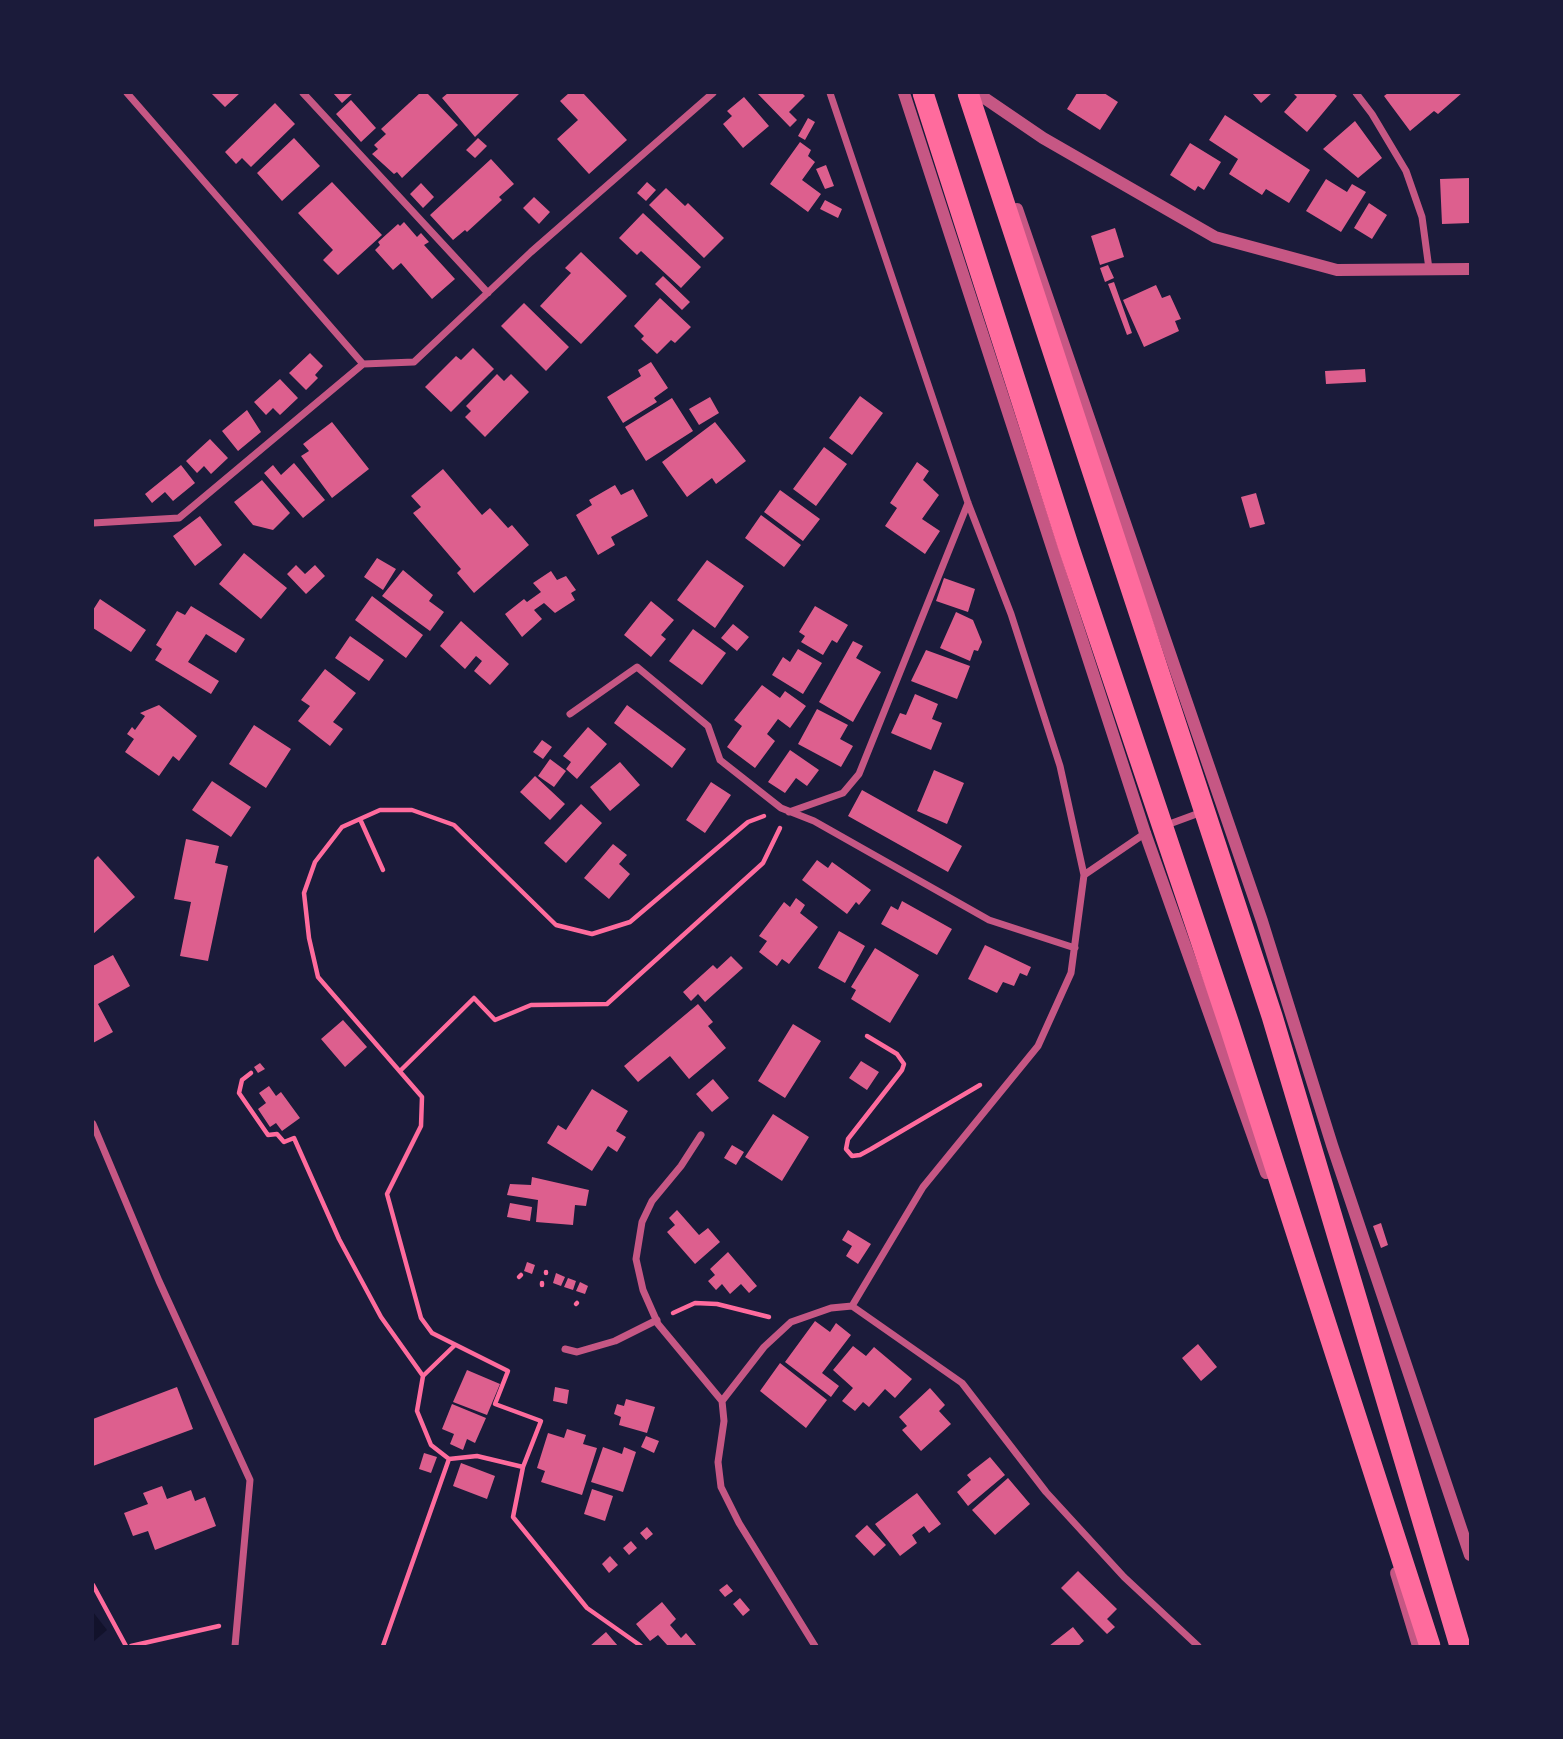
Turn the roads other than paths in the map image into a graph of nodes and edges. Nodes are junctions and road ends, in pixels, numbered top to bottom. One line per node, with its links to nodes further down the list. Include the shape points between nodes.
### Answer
1 (127, 93): 13 (street)
2 (303, 93): 12 (street)
3 (713, 93): 12 (street)
4 (830, 93): 14 (street)
5 (904, 93): 19 (street)
6 (923, 93): 33 (highway)
7 (968, 93): 34 (highway, via 1272,1016)
8 (977, 93): 10 (street, via 1044,138 1215,237 1337,270); 17 (street)
9 (1356, 93): 10 (street, via 1406,171 1422,217)
10 (1429, 269): 11 (street)
11 (1470, 269)
12 (488, 293): 13 (street, via 414,362)
13 (363, 364): 15 (street, via 179,518)
14 (968, 503): 18 (street, via 859,774 843,793); 20 (street, via 1011,614 1060,766)
15 (93, 523)
16 (570, 715): 18 (street, via 638,667 708,726 720,760)
17 (1223, 804): 19 (street); 28 (street)
18 (784, 810): 21 (street, via 814,821 989,920)
19 (1145, 833): 20 (street); 32 (street, via 1314,1306)
20 (1084, 876): 21 (street)
21 (1075, 948): 24 (street, via 1072,973 1038,1046 923,1188)
22 (93, 1124): 29 (street, via 250,1480)
23 (701, 1135): 25 (street, via 652,1201 642,1222 636,1259)
24 (852, 1306): 27 (street, via 791,1322 764,1347); 31 (street, via 962,1383 1046,1492 1124,1577)
25 (657, 1320): 26 (street, via 615,1341 576,1352); 27 (street)
26 (565, 1349)
27 (722, 1401): 30 (street, via 721,1488)
28 (1470, 1555)
29 (235, 1646)
30 (815, 1646)
31 (1198, 1646)
32 (1418, 1646)
33 (1430, 1646)
34 (1460, 1646)

